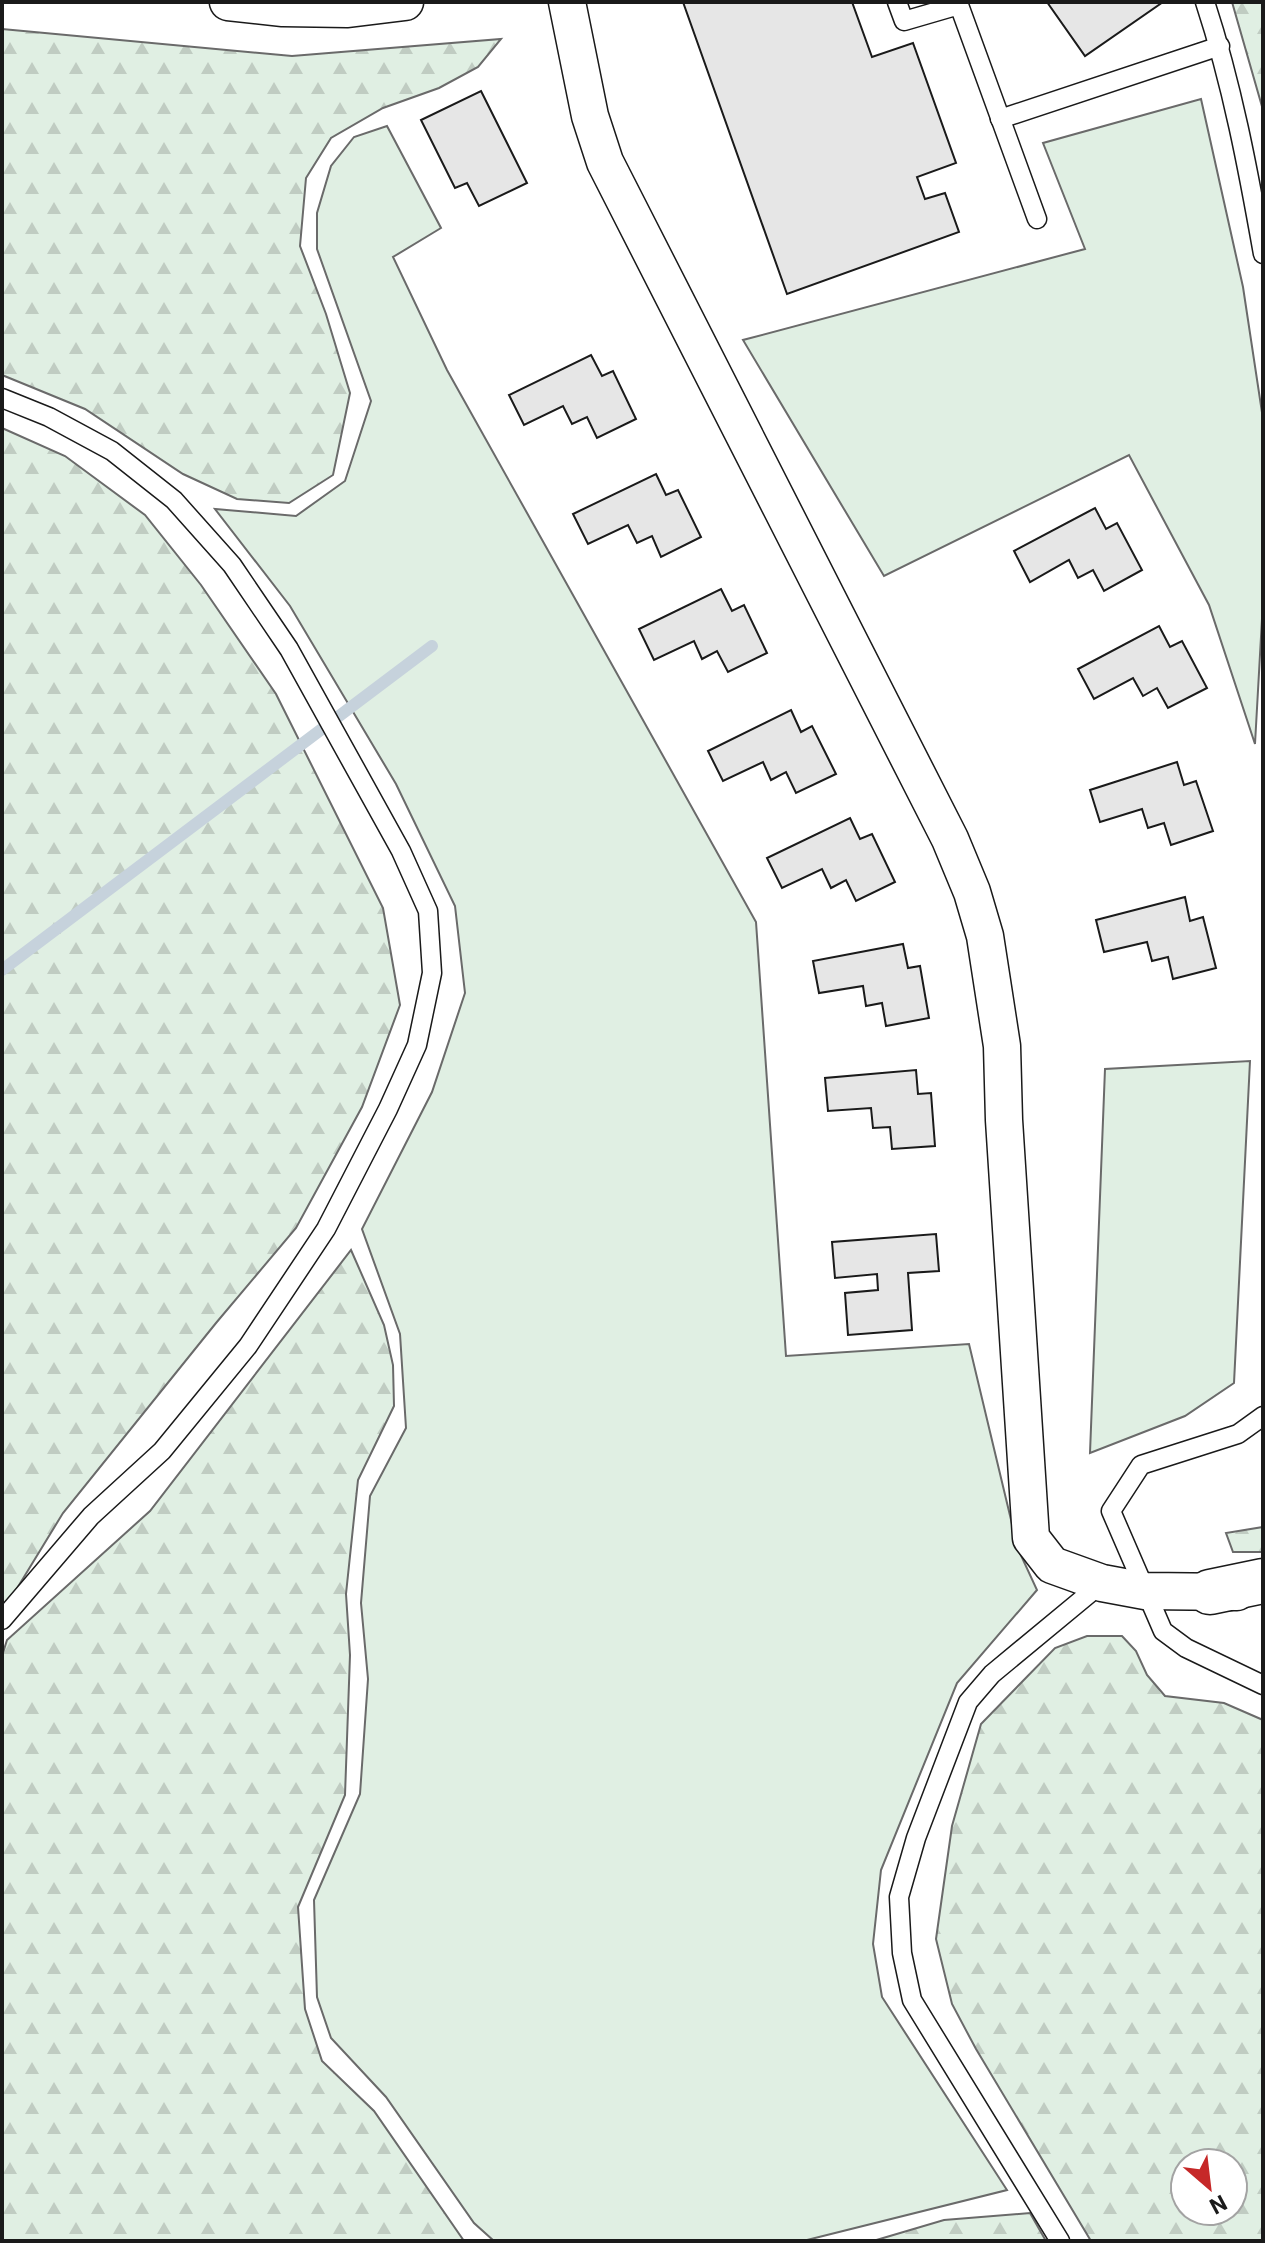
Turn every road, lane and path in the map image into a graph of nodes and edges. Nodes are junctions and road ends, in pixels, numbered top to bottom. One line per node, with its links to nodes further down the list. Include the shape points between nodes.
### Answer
1 (228, 2): 2 (street, via 335,9)
2 (405, 2)
3 (567, 2): 13 (street, via 605,162 950,839 972,892 985,936 1002,1046 1031,1538 1052,1565)
4 (897, 2): 7 (lane, via 904,21 959,5)
5 (1205, 2): 6 (lane)
6 (1220, 46): 7 (lane); 9 (lane)
7 (1000, 119): 8 (lane)
8 (1037, 219)
9 (1263, 254)
10 (2, 398): 17 (lane, via 112,451 174,500 232,565 289,649 401,851 428,911 432,973 417,1045 326,1229 248,1346 162,1451 91,1516)
11 (1263, 1416): 14 (lane, via 1238,1434 1141,1465 1111,1511)
12 (1263, 1581): 15 (main road)
13 (1102, 1583): 14 (street); 19 (lane, via 992,1674 968,1702 899,1897 902,1953 912,2000)
14 (1145, 1591): 15 (street); 18 (lane, via 1163,1631 1186,1648)
15 (1210, 1592): 16 (street)
16 (1263, 1592)
17 (2, 1620)
18 (1263, 1685)
19 (1060, 2241)

